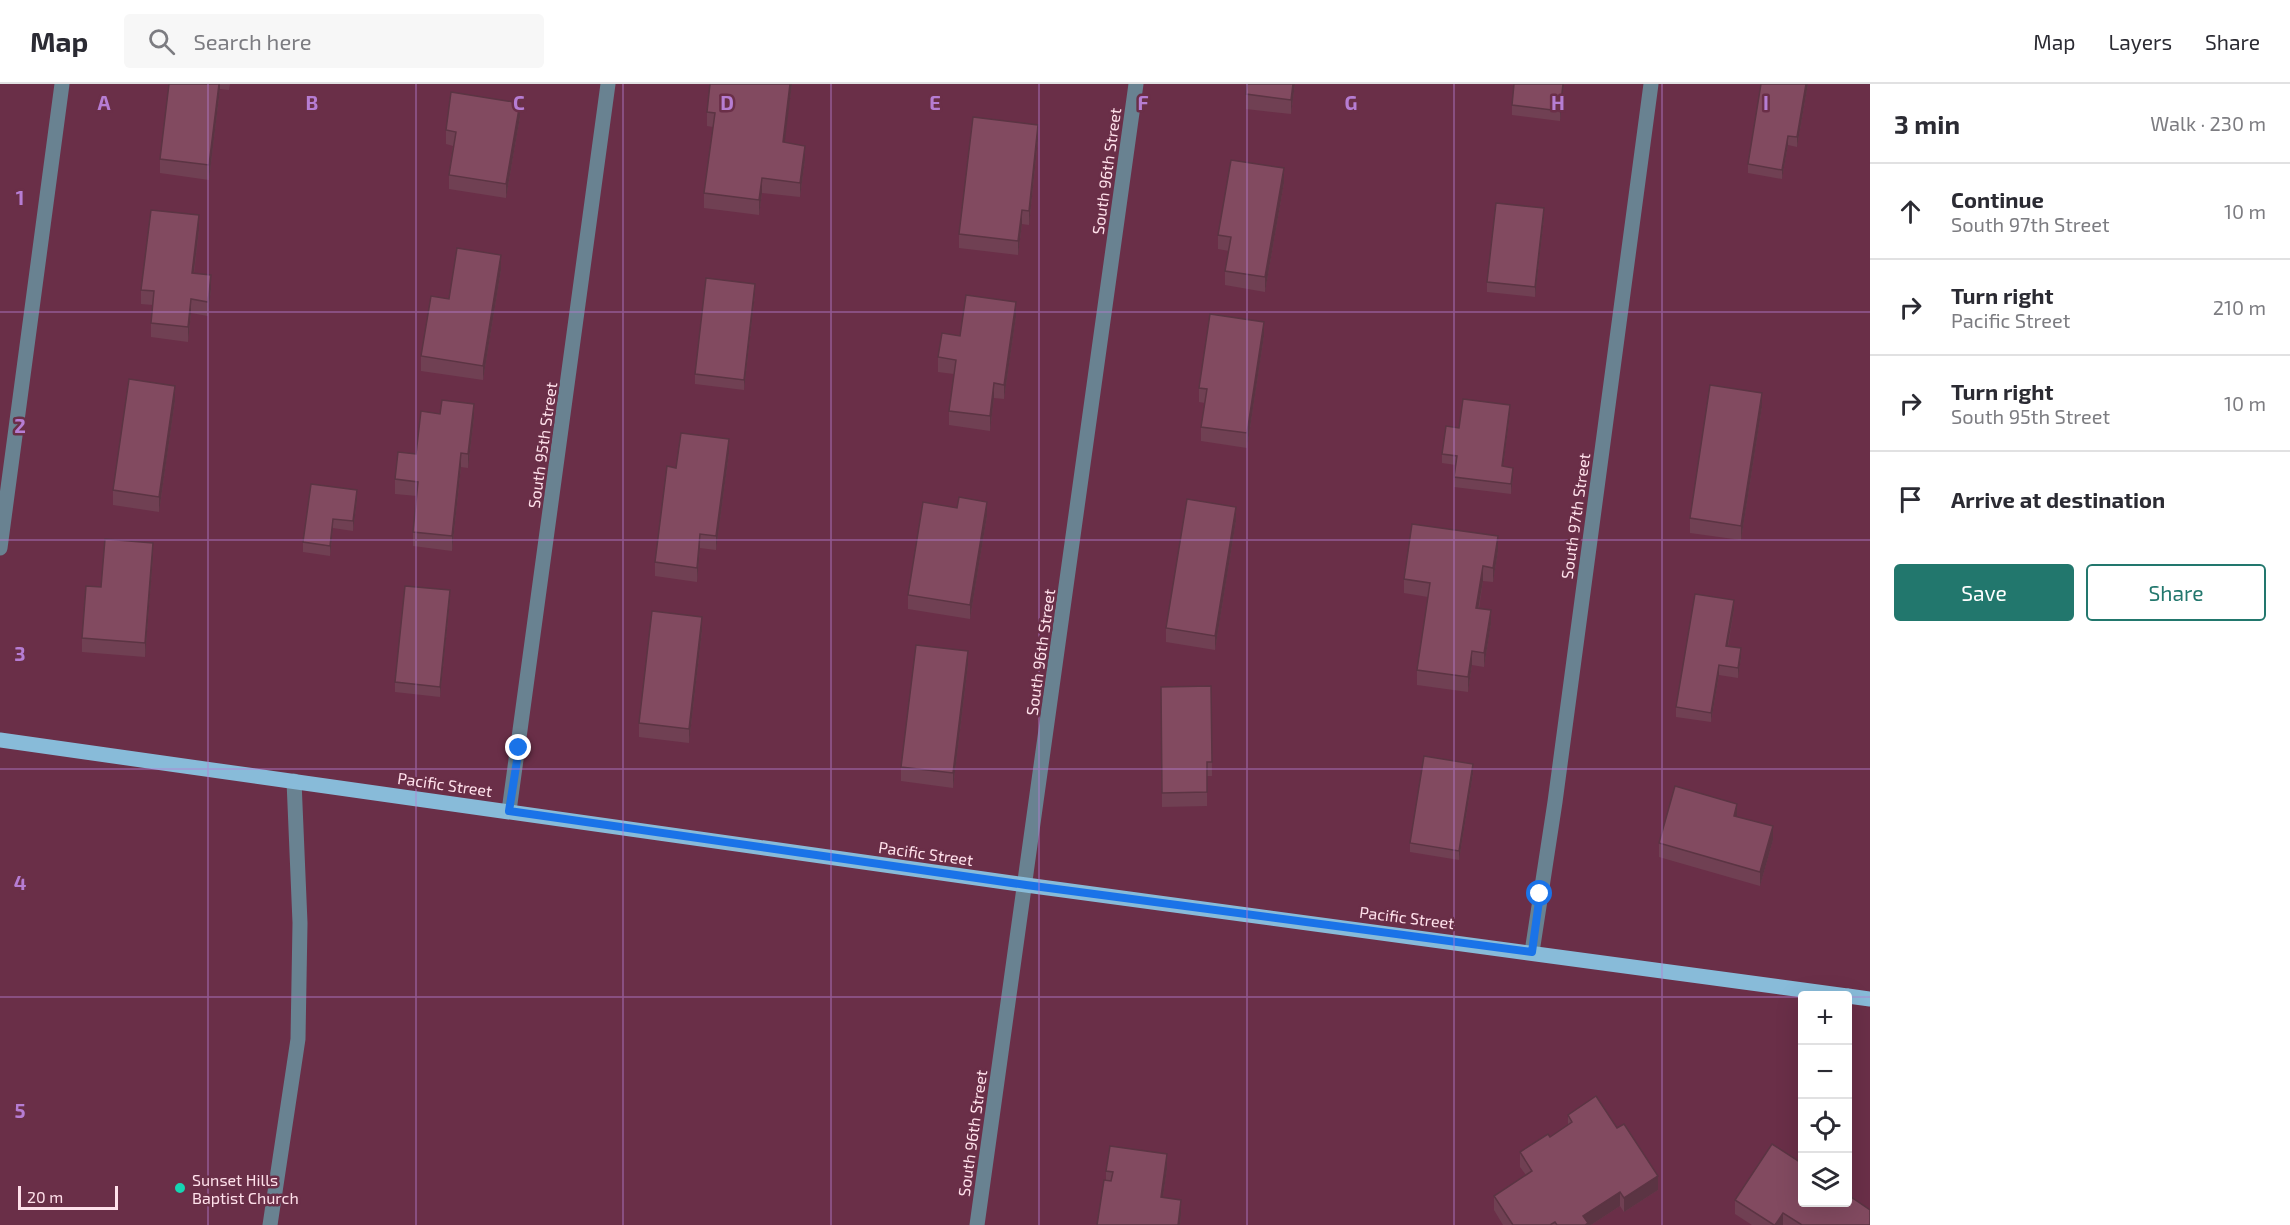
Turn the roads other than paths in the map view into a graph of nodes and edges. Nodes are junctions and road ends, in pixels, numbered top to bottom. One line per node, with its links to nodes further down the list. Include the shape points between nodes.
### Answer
1 (62, 84): 5 (street)
2 (608, 84): 8 (street, South 95th Street)
3 (1136, 84): 9 (street, South 96th Street)
4 (1651, 84): 10 (street, South 97th Street)
5 (0, 548)
6 (0, 741): 7 (main road, Pacific Street)
7 (294, 781): 8 (main road, Pacific Street); 14 (street, via 300,923 298,1039)
8 (509, 811): 9 (main road, Pacific Street)
9 (1026, 885): 10 (main road, Pacific Street); 15 (street, South 96th Street)
10 (1532, 952): 11 (main road, Pacific Street)
11 (1811, 991)
12 (1852, 997): 13 (main road, Pacific Street)
13 (1870, 999)
14 (270, 1225)
15 (977, 1225)

